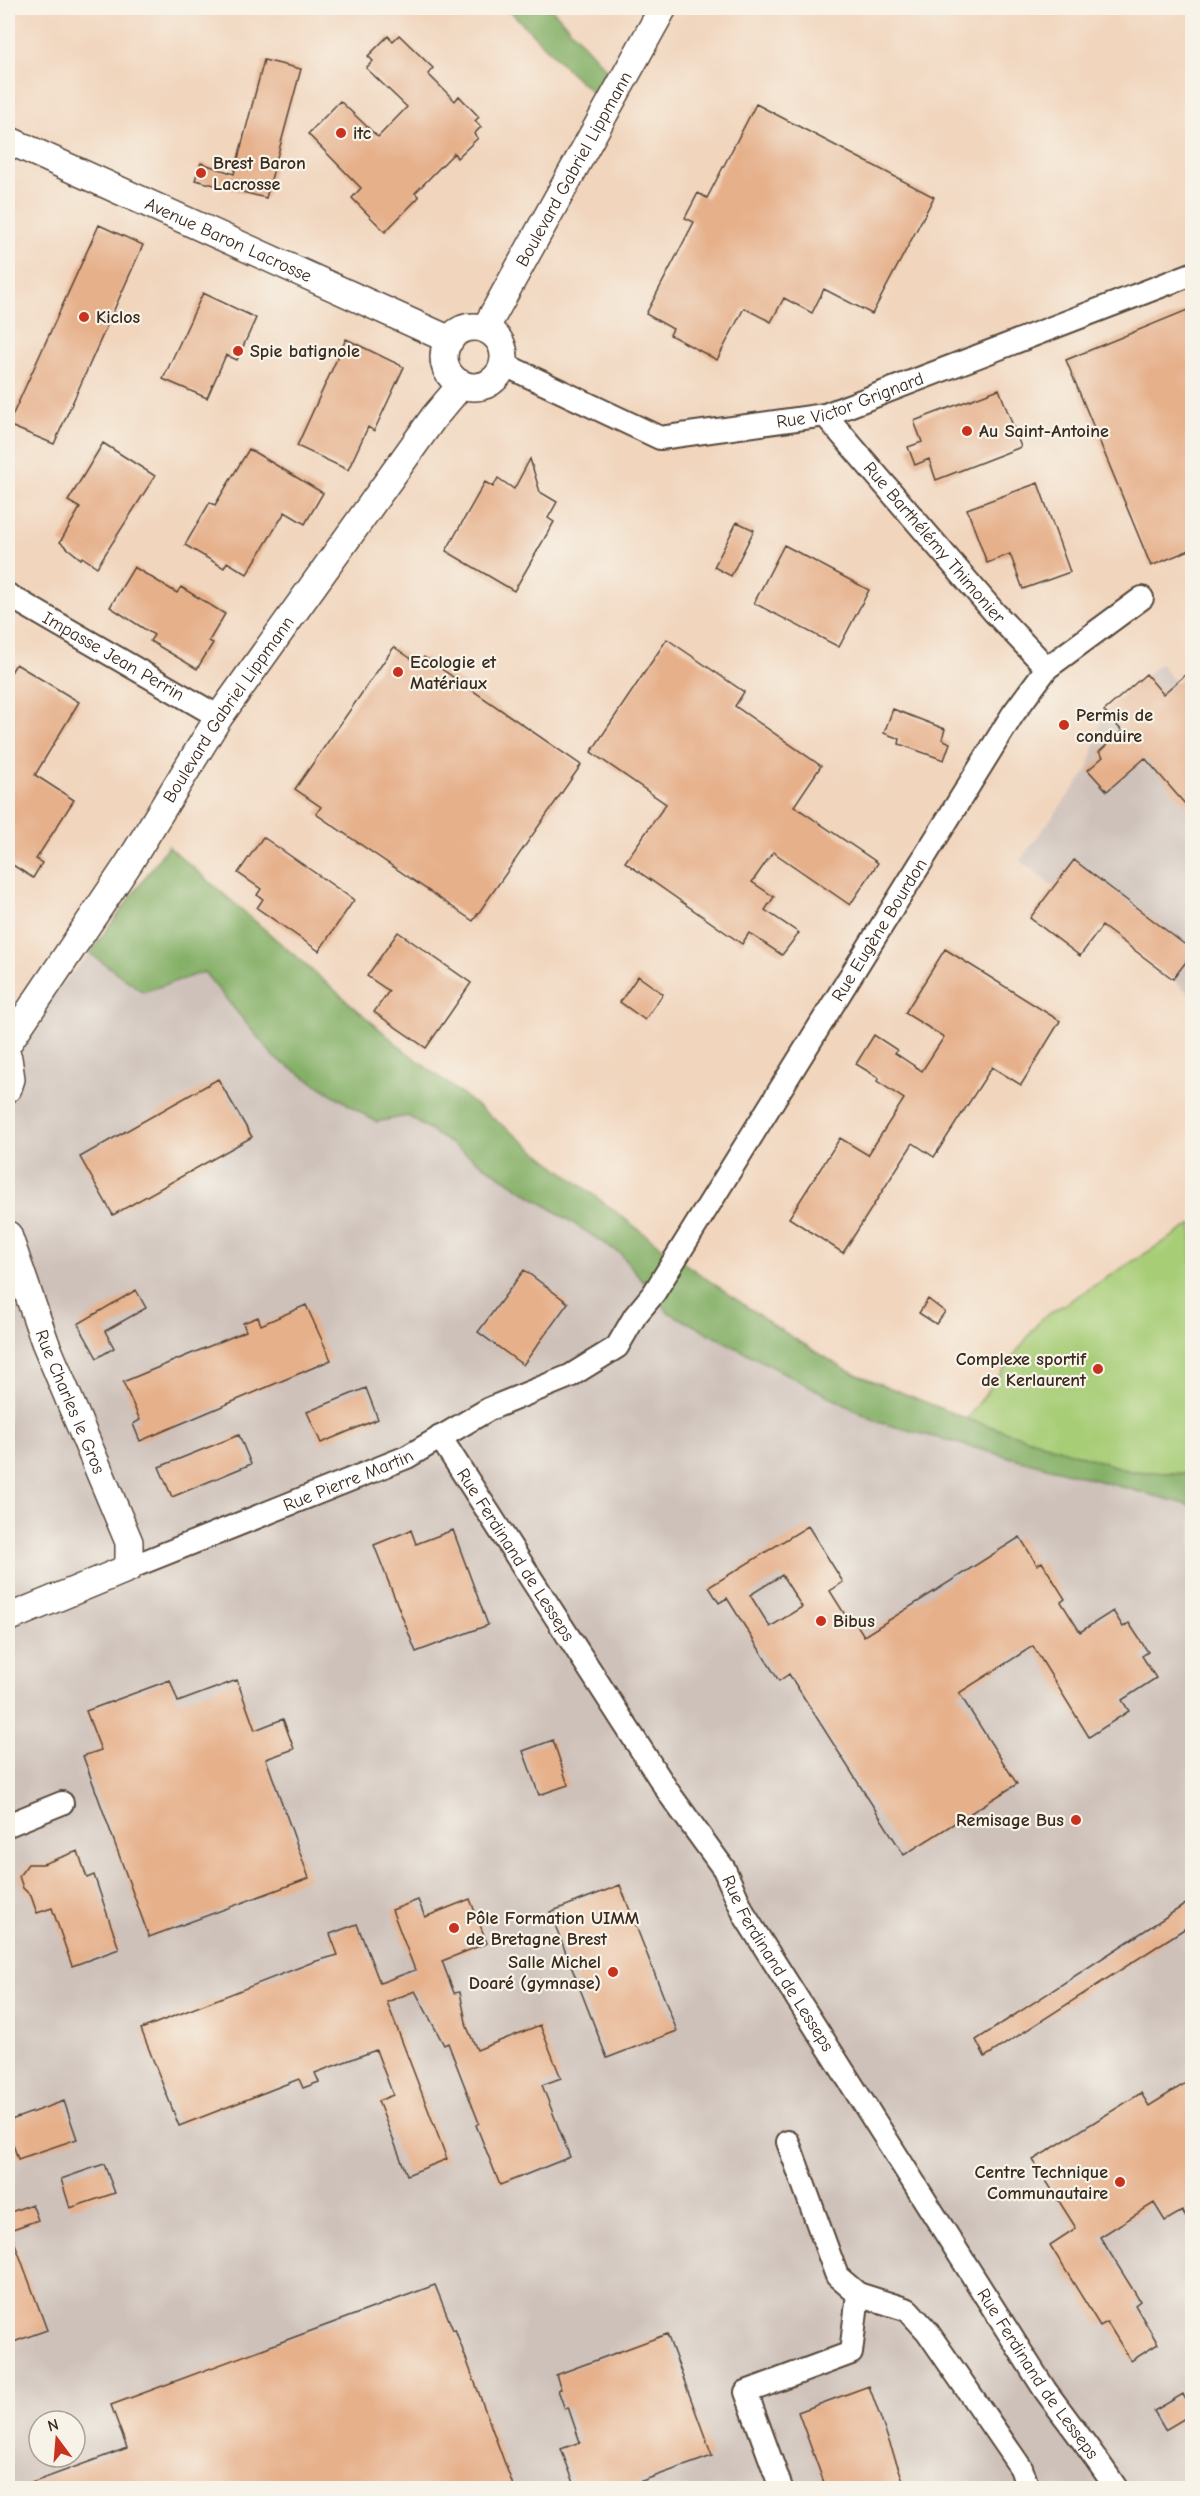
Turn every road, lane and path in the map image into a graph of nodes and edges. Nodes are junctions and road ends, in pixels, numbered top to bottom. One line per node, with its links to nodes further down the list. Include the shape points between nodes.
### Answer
1 (663, 8): 4 (street, Boulevard Gabriel Lippmann)
2 (8, 140): 5 (street, Avenue Baron Lacrosse)
3 (1192, 274): 8 (street, Rue Victor Grignard)
4 (485, 329): 5 (street, via 465,328); 6 (street, via 502,347)
5 (450, 340): 7 (street, via 445,365)
6 (503, 364): 7 (street, via 499,373 482,386); 8 (street, Rue Victor Grignard, via 660,438)
7 (462, 384): 12 (street, Boulevard Gabriel Lippmann, via 434,417)
8 (825, 415): 11 (street, Rue Barthélémy Thimonier)
9 (8, 595): 12 (street, Impasse Jean Perrin)
10 (1142, 598): 11 (street, Rue Eugène Bourdon)
11 (1047, 668): 17 (street, Rue Eugène Bourdon, via 1013,714)
12 (219, 717): 13 (street, Boulevard Gabriel Lippmann, via 129,863)
13 (8, 1043)
14 (8, 1058): 15 (street)
15 (8, 1088)
16 (8, 1234): 19 (street, Rue Charles le Gros, via 45,1342 129,1542)
17 (654, 1293): 18 (street, Rue Pierre Martin, via 617,1347 570,1376 489,1409)
18 (440, 1437): 19 (street, Rue Pierre Martin, via 407,1457); 27 (street, Rue Ferdinand de Lesseps, via 642,1752 724,1869 750,1925 1045,2390 1093,2451)
19 (129, 1568): 20 (street, Rue Pierre Martin)
20 (8, 1618)
21 (62, 1803): 22 (street)
22 (8, 1825)
23 (788, 2142): 24 (street, via 837,2276)
24 (858, 2294): 25 (street, via 851,2353 746,2392); 26 (street, via 908,2310 927,2331 1021,2468)
25 (781, 2488)
26 (1028, 2488)
27 (1116, 2488)

